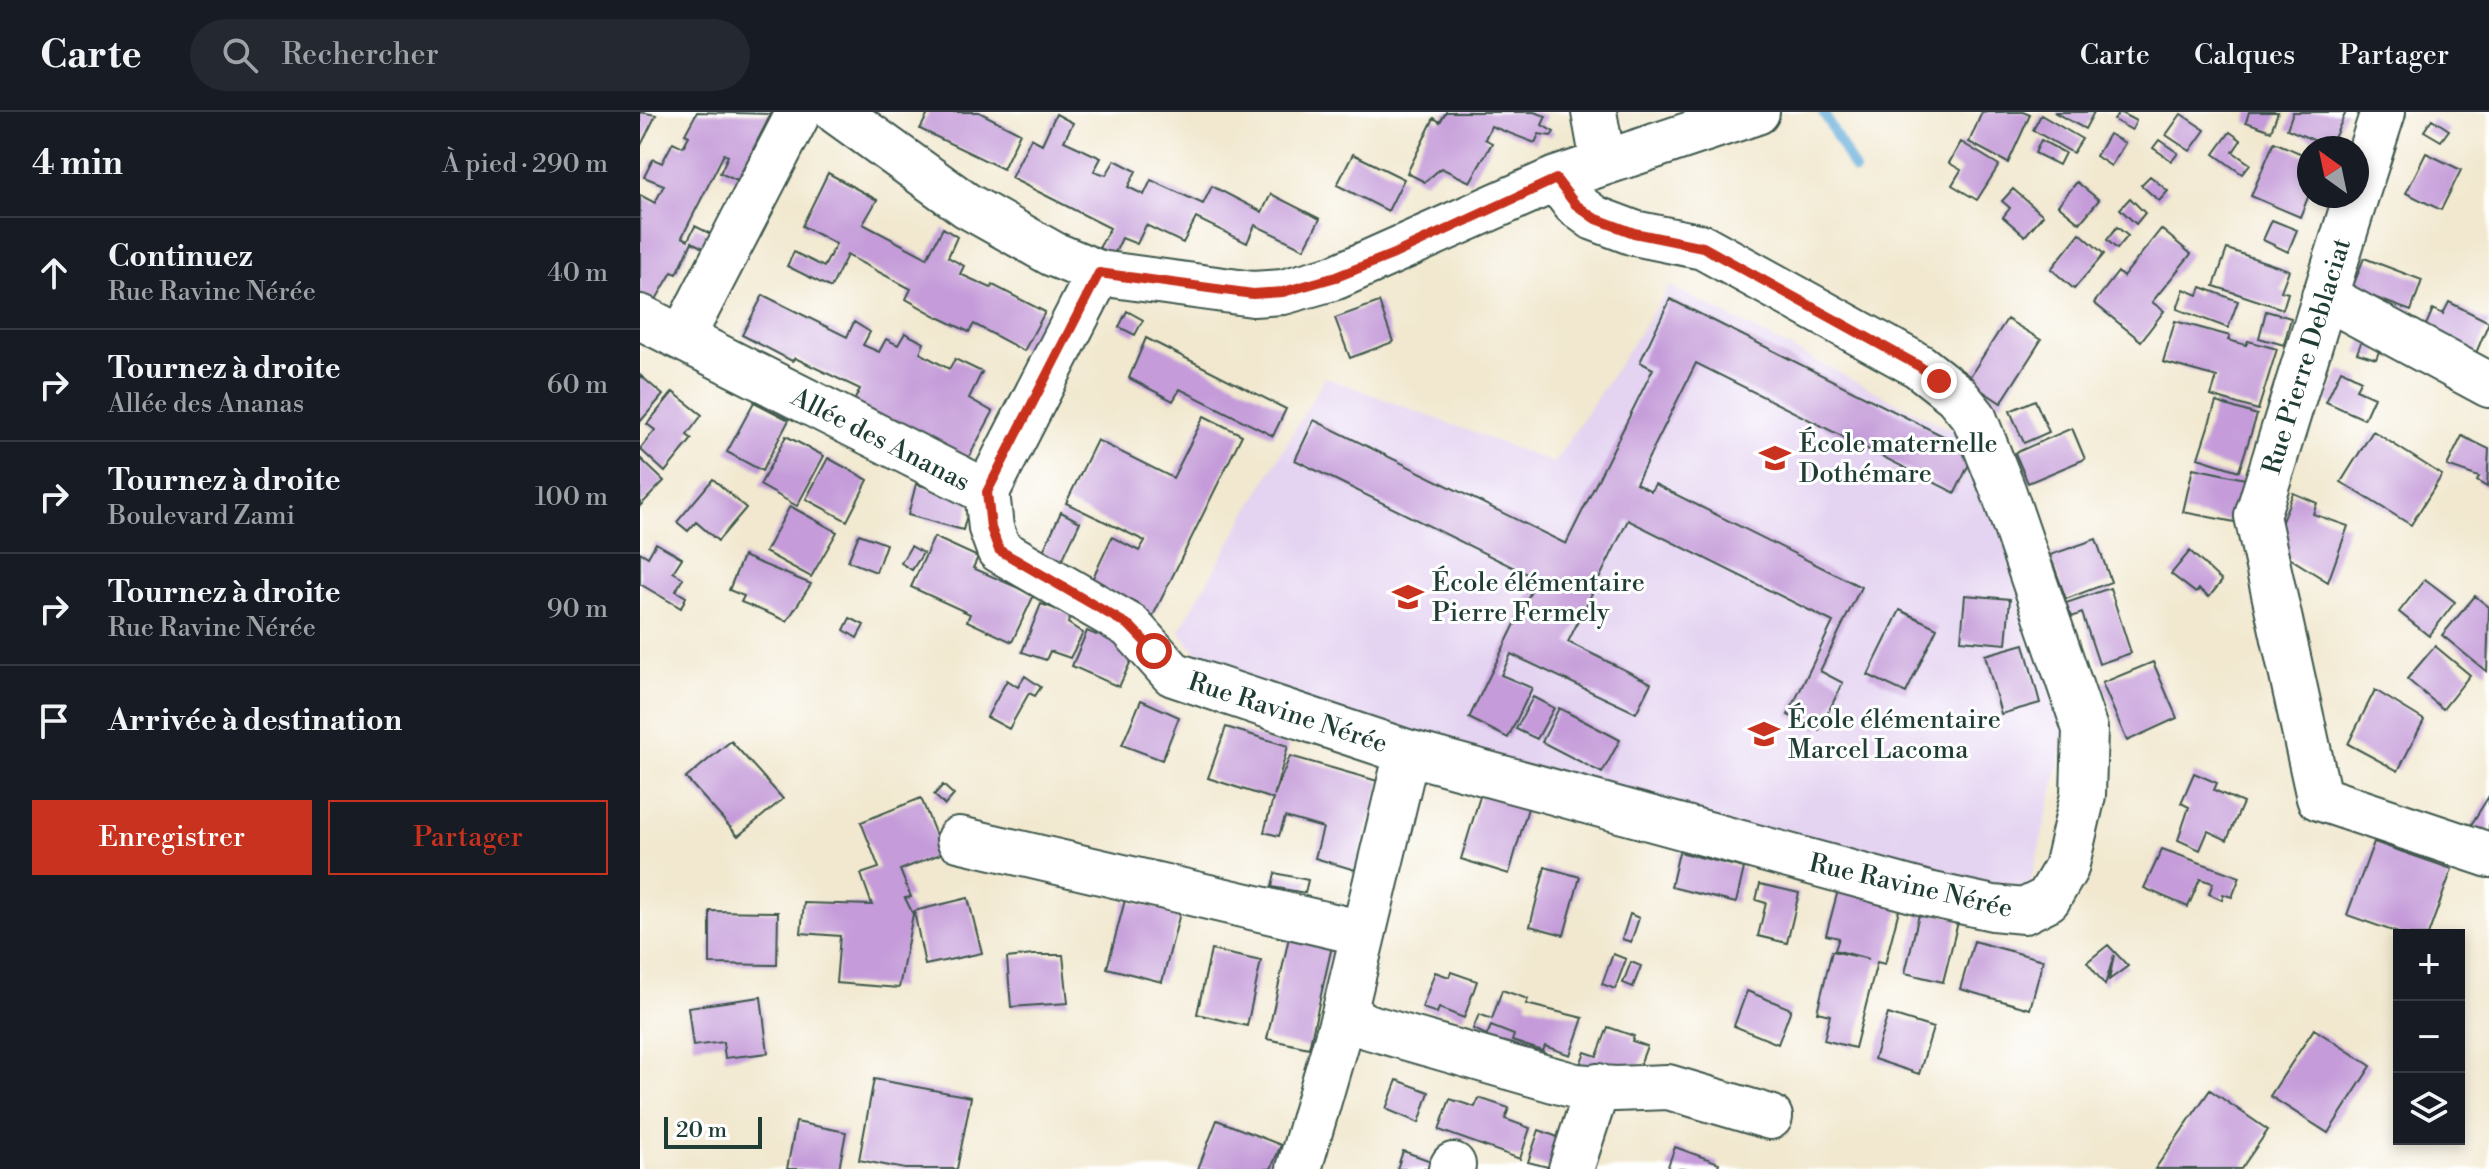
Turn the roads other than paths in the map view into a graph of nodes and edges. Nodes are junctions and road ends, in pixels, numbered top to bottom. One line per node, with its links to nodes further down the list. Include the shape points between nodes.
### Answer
1 (799, 112): 13 (street)
2 (837, 112): 10 (street, via 966,205 1053,254)
3 (1594, 112): 7 (street)
4 (1757, 112): 7 (street)
5 (2383, 112): 6 (street, Rue Pierre Deblaciat)
6 (2369, 155)
7 (1603, 162): 8 (street)
8 (1556, 179): 10 (street, via 1394,254 1283,292 1223,291); 16 (street, Rue Ravine Nérée, via 1594,218 1634,233 1703,247 1919,366 1974,417 2085,729 2083,795 2066,868 2048,899 2024,911 1993,908)
9 (2352, 208): 11 (street, Rue Pierre Deblaciat)
10 (1099, 273): 15 (street, Allée des Ananas)
11 (2324, 296): 14 (street); 18 (street, Rue Pierre Deblaciat, via 2257,516 2319,798)
12 (640, 317): 13 (street, Allée des Ananas)
13 (682, 338): 15 (street, Allée des Ananas)
14 (2489, 385)
15 (987, 492): 16 (street, Rue Ravine Nérée, via 999,550 1130,626 1173,674)
16 (1407, 752): 19 (street)
17 (959, 839): 19 (street)
18 (2489, 855)
19 (1363, 933): 20 (street)
20 (1344, 1014): 21 (street, via 1366,1026 1557,1082); 23 (street)
21 (1598, 1086): 22 (street, via 1668,1087); 24 (street)
22 (1770, 1117)
23 (1299, 1169)
24 (1571, 1169)

